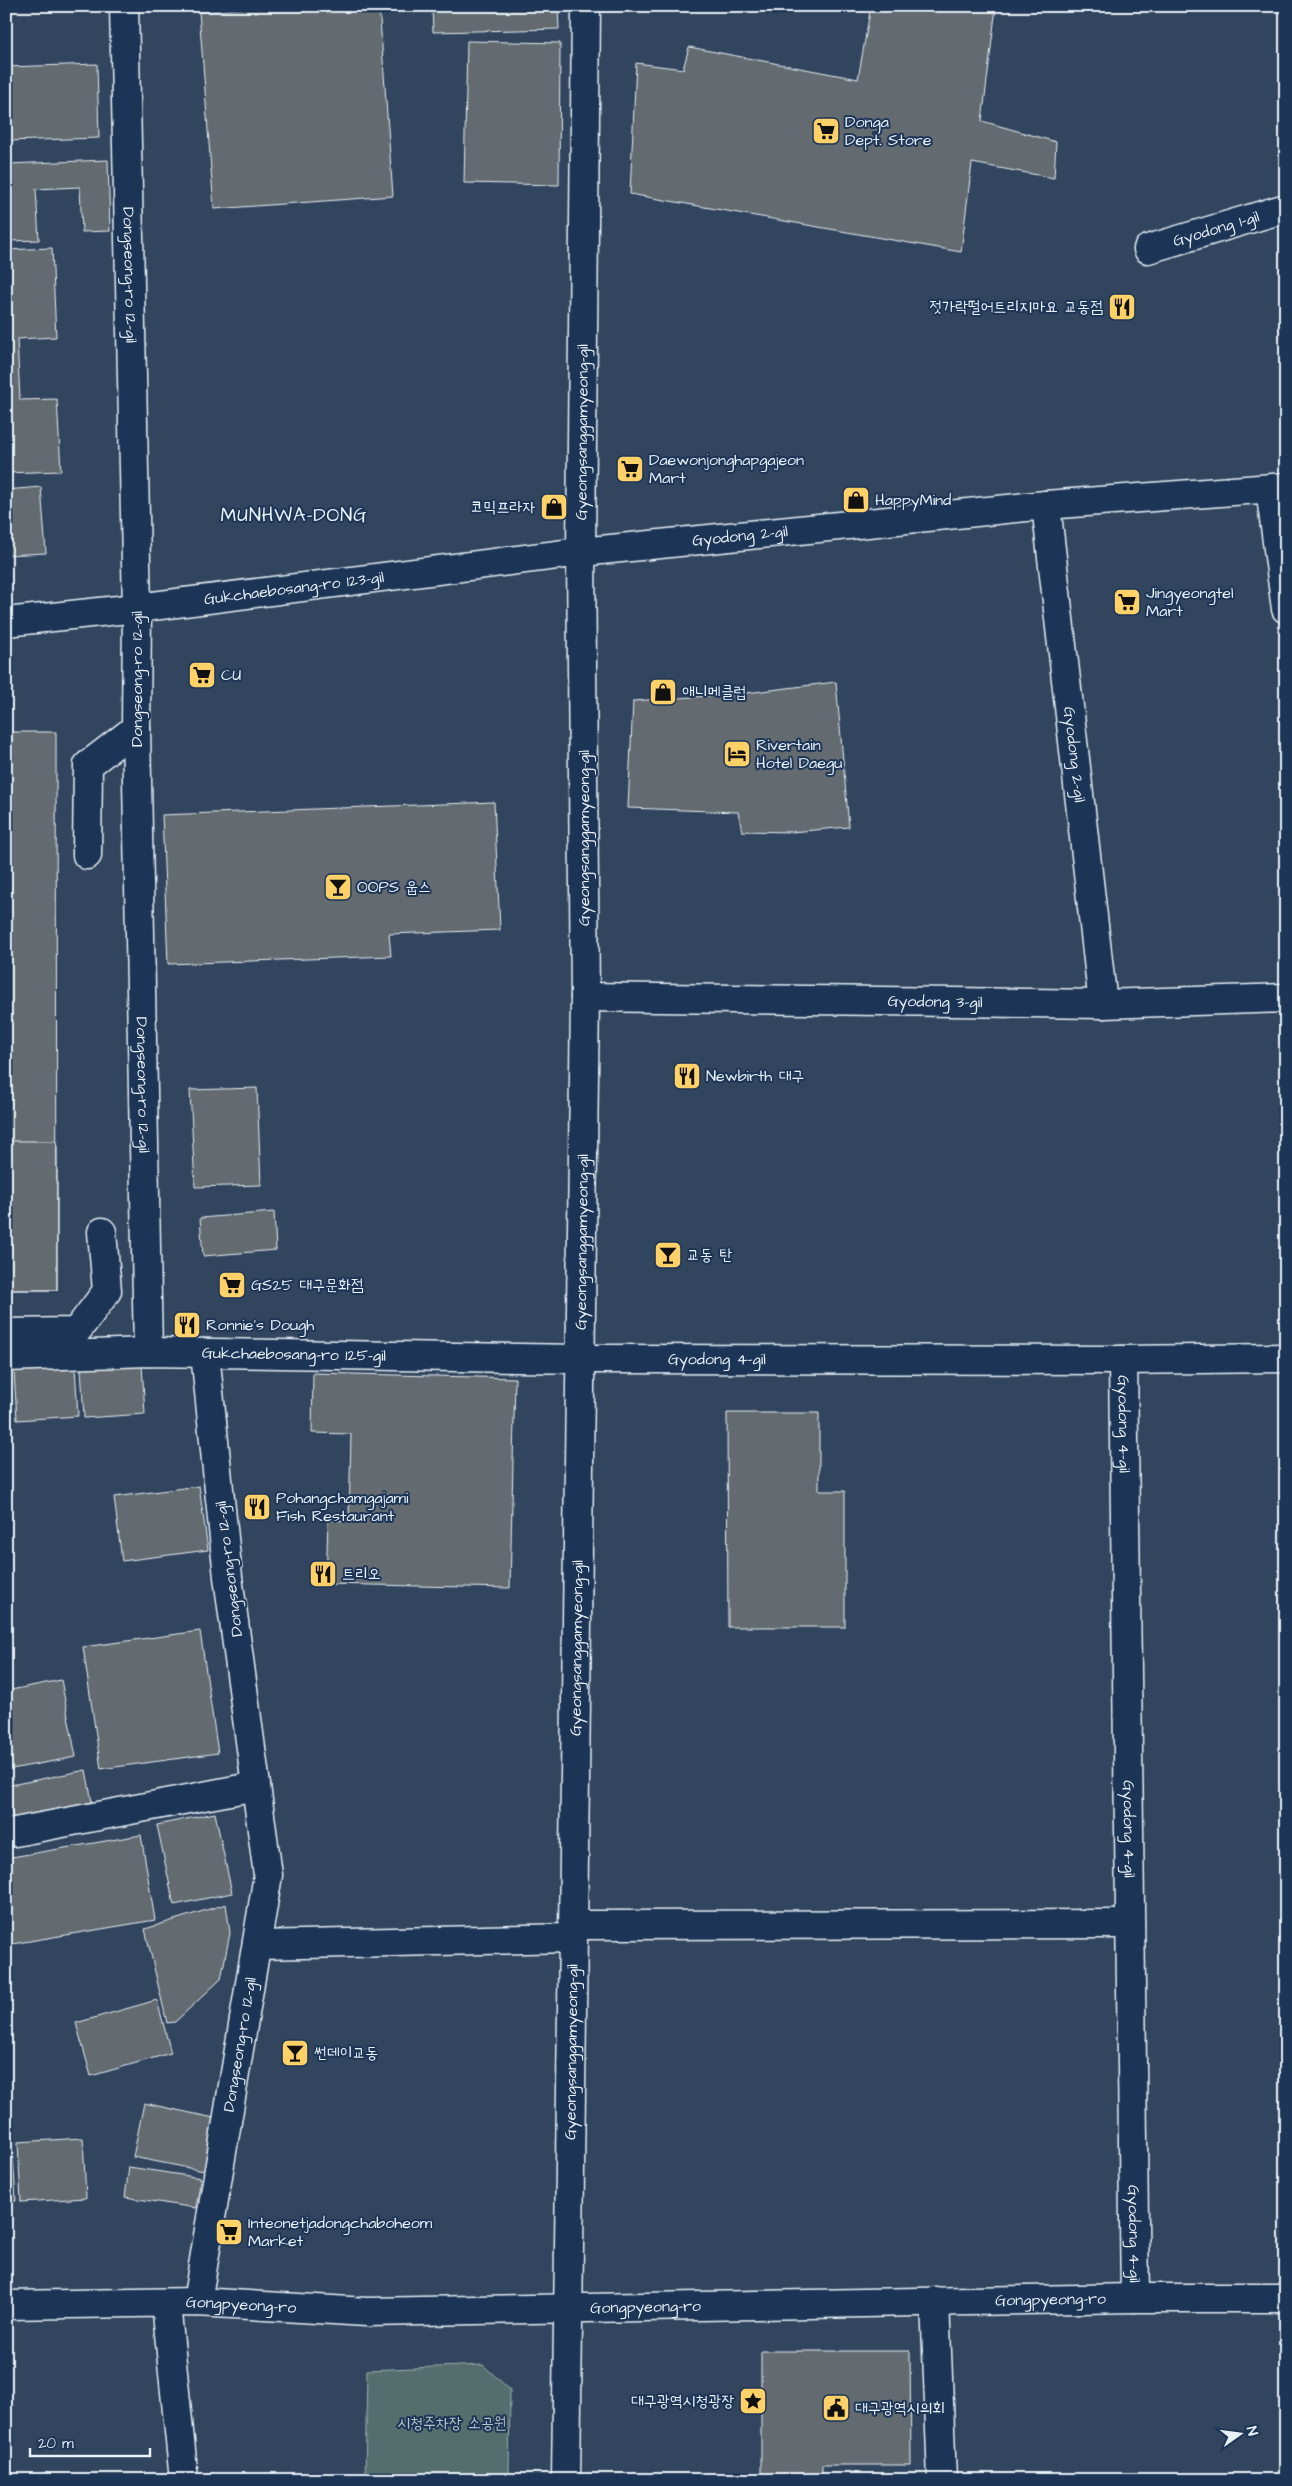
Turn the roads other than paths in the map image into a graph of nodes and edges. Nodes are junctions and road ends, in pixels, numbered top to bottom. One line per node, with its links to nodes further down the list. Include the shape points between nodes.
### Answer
1 (124, 6): 8 (street, Dongseong-ro 12-gil)
2 (586, 6): 7 (street, Gyeongsanggamyeong-gil)
3 (1286, 208): 4 (street, Gyodong 1-gil)
4 (1148, 249)
5 (1278, 488): 6 (street, Gyodong 2-gil); 9 (street, Gyodong 2-gil)
6 (1046, 505): 7 (street, Gyodong 2-gil); 15 (street, Gyodong 2-gil)
7 (581, 552): 8 (street, Gukchaebosang-ro 123-gil); 13 (street, Gyeongsanggamyeong-gil)
8 (137, 608): 10 (street, Gukchaebosang-ro 123-gil); 11 (street, Dongseong-ro 12-gil)
9 (1286, 609)
10 (6, 622)
11 (136, 728): 12 (street, via 88,764); 18 (street, Dongseong-ro 12-gil)
12 (88, 855)
13 (585, 997): 15 (street, Gyodong 3-gil); 22 (street, Gyeongsanggamyeong-gil)
14 (1286, 998): 15 (street, Gyodong 3-gil)
15 (1103, 1004)
16 (102, 1232): 17 (street, via 107,1291 76,1332)
17 (6, 1333)
18 (148, 1352): 19 (street, Gukchaebosang-ro 125-gil); 20 (street, Gukchaebosang-ro 125-gil)
19 (205, 1353): 22 (street, Gukchaebosang-ro 125-gil); 24 (street, Dongseong-ro 12-gil, via 228,1577)
20 (6, 1356)
21 (1286, 1358): 23 (street, Gyodong 4-gil)
22 (581, 1359): 23 (street, Gyodong 4-gil); 27 (street, Gyeongsanggamyeong-gil)
23 (1123, 1360): 26 (street, Gyodong 4-gil)
24 (256, 1786): 25 (street); 28 (street, Dongseong-ro 12-gil, via 268,1875)
25 (15, 1832)
26 (1130, 1924): 27 (street); 29 (street, Gyodong 4-gil)
27 (573, 1931): 28 (street); 35 (street, Gyeongsanggamyeong-gil)
28 (258, 1945): 32 (street, Dongseong-ro 12-gil)
29 (1135, 2298): 30 (street, Gongpyeong-ro); 31 (street, Gongpyeong-ro)
30 (1286, 2298)
31 (935, 2301): 35 (street, Gongpyeong-ro); 38 (street)
32 (197, 2302): 33 (street, Gongpyeong-ro); 35 (street, Gongpyeong-ro, via 367,2312)
33 (166, 2304): 34 (street, Gongpyeong-ro); 36 (street)
34 (6, 2305)
35 (568, 2308): 37 (street, Gyeongsanggamyeong-gil)
36 (184, 2480)
37 (566, 2480)
38 (942, 2480)

